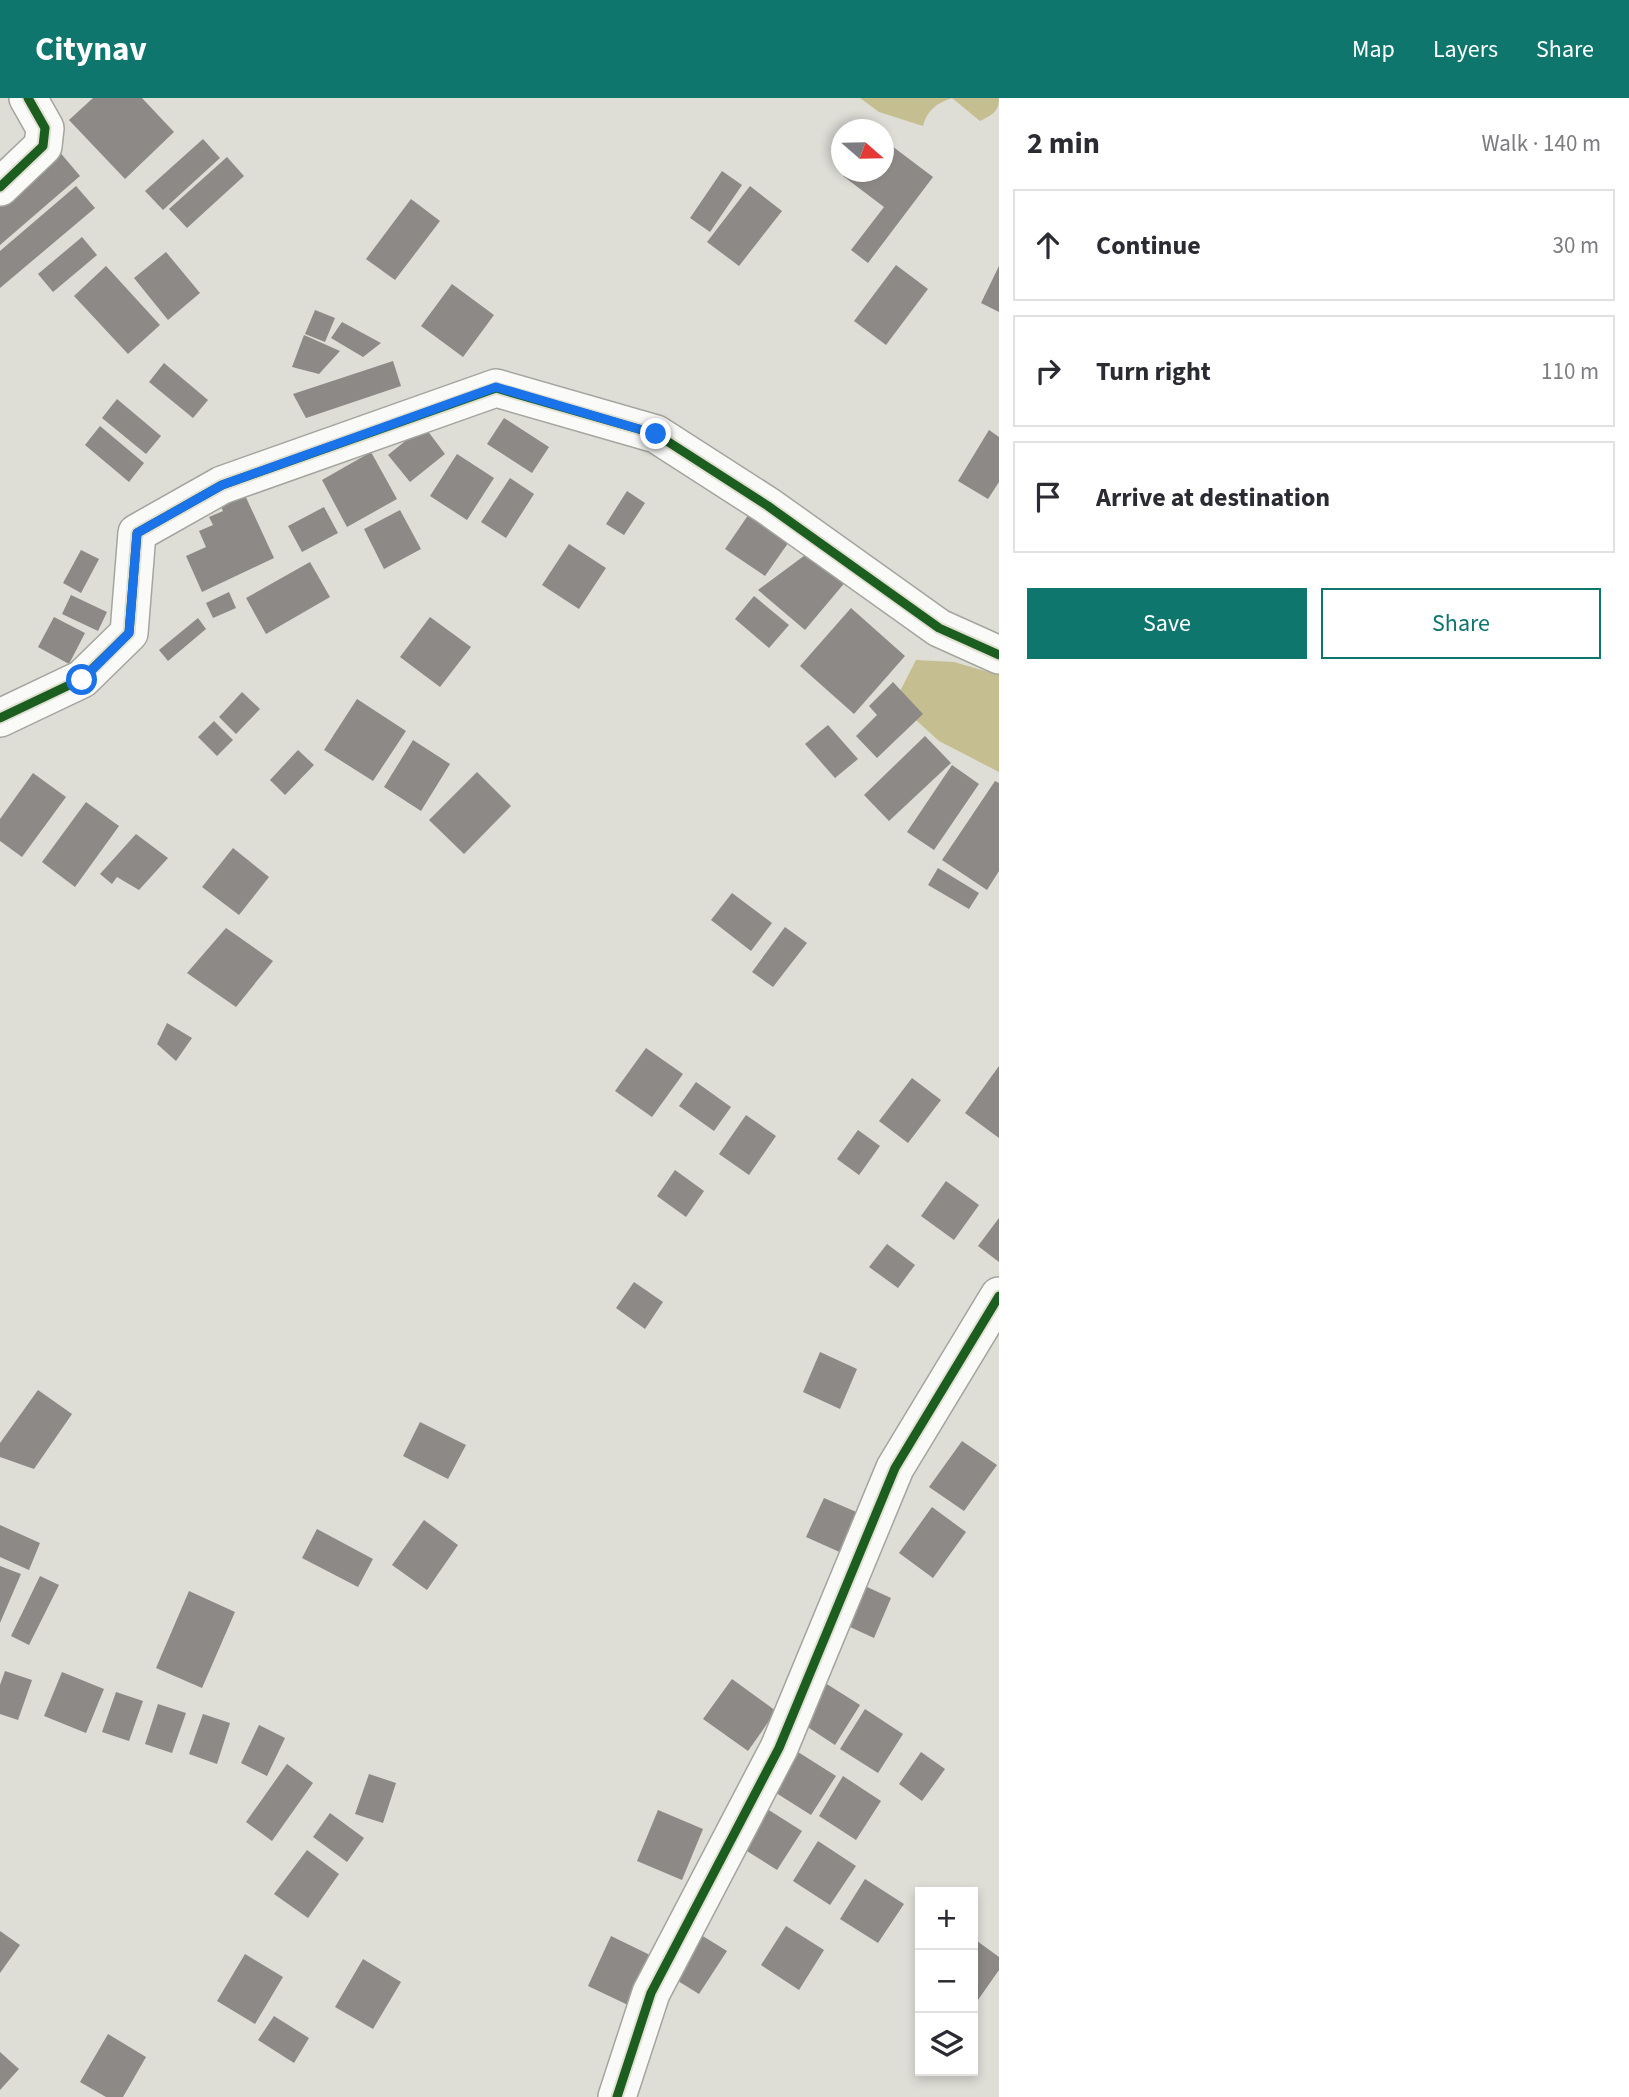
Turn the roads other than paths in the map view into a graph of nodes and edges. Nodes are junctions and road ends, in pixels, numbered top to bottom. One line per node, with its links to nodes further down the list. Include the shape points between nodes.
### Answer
1 (28, 98): 2 (street, via 45,128 43,146)
2 (0, 187)
3 (999, 655): 4 (street, via 939,628 768,506 656,434 496,387 222,485 137,533 129,633 82,680)
4 (0, 718)
5 (999, 1296): 6 (street, via 895,1468 779,1748 651,1993)
6 (617, 2097)

